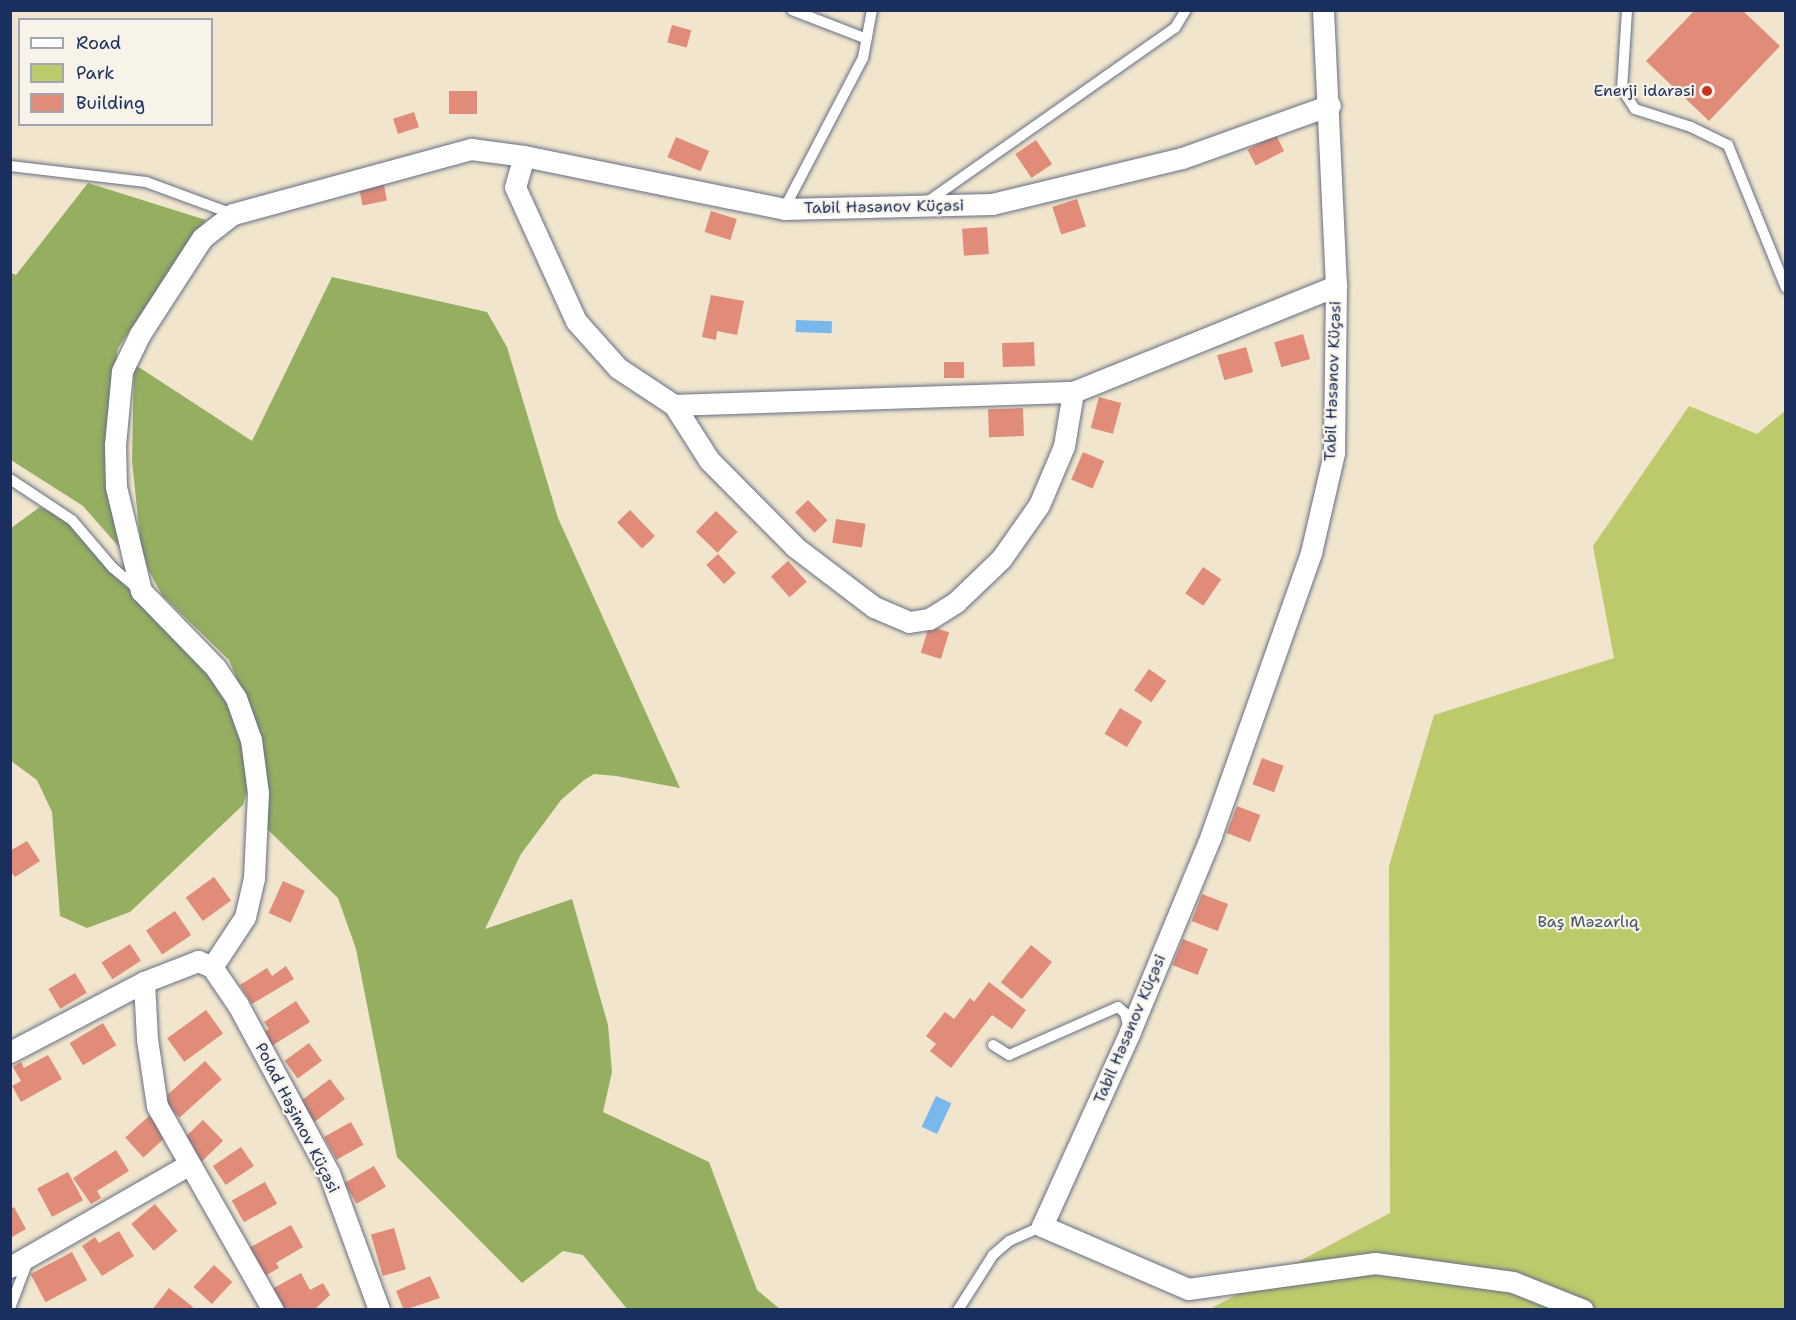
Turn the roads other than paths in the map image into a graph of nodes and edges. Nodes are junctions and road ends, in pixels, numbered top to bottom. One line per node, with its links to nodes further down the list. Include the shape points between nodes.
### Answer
1 (792, 10): 6 (lane)
2 (872, 10): 6 (lane, Tabil Həsənov Küçəsi)
3 (1186, 10): 10 (lane, via 1174,28)
4 (1323, 10): 7 (street, Tabil Həsənov Küçəsi)
5 (1627, 10): 14 (lane, via 1622,89 1635,109 1691,127 1728,145)
6 (867, 39): 11 (lane, Tabil Həsənov Küçəsi, via 863,58)
7 (1330, 105): 10 (street, Tabil Həsənov Küçəsi, via 1182,158 992,204); 13 (street, Tabil Həsənov Küçəsi)
8 (524, 156): 11 (street, Tabil Həsənov Küçəsi); 12 (street, Tabil Həsənov Küçəsi, via 471,149); 16 (street, via 515,187 576,321 618,368)
9 (10, 166): 12 (lane, via 146,182)
10 (919, 207): 11 (street, Tabil Həsənov Küçəsi)
11 (784, 209)
12 (233, 214): 18 (street, via 202,238 140,334 122,371 115,445 116,487)
13 (1336, 286): 15 (street, Tabil Həsənov Küçəsi); 21 (street, Tabil Həsənov Küçəsi, via 1334,453 1311,553 1211,836)
14 (1785, 288)
15 (1073, 392): 16 (street, Tabil Həsənov Küçəsi); 16 (street, via 1064,446 1056,466 1039,505 1001,559 956,602 929,619 909,622 874,607 795,547 709,460)
16 (674, 405)
17 (10, 479): 18 (lane, via 72,520 113,568)
18 (141, 591): 19 (street, via 216,668 236,698 251,740 258,793 254,878 245,917)
19 (212, 967): 20 (street, via 198,962); 30 (street, Polad Həşimov Küçəsi, via 238,1005 329,1173)
20 (144, 982): 23 (street); 24 (street, via 157,1106)
21 (1130, 1032): 22 (lane, via 1125,1013 1118,1007 1009,1055); 25 (street, Tabil Həsənov Küçəsi)
22 (993, 1045)
23 (10, 1052)
24 (190, 1164): 26 (street); 29 (street)
25 (1042, 1226): 31 (lane, via 1010,1241 993,1255); 32 (street, via 1188,1288 1375,1263 1513,1282)
26 (30, 1255): 27 (street); 28 (lane)
27 (10, 1267)
28 (10, 1308)
29 (273, 1310)
30 (379, 1310)
31 (958, 1310)
32 (1583, 1310)

